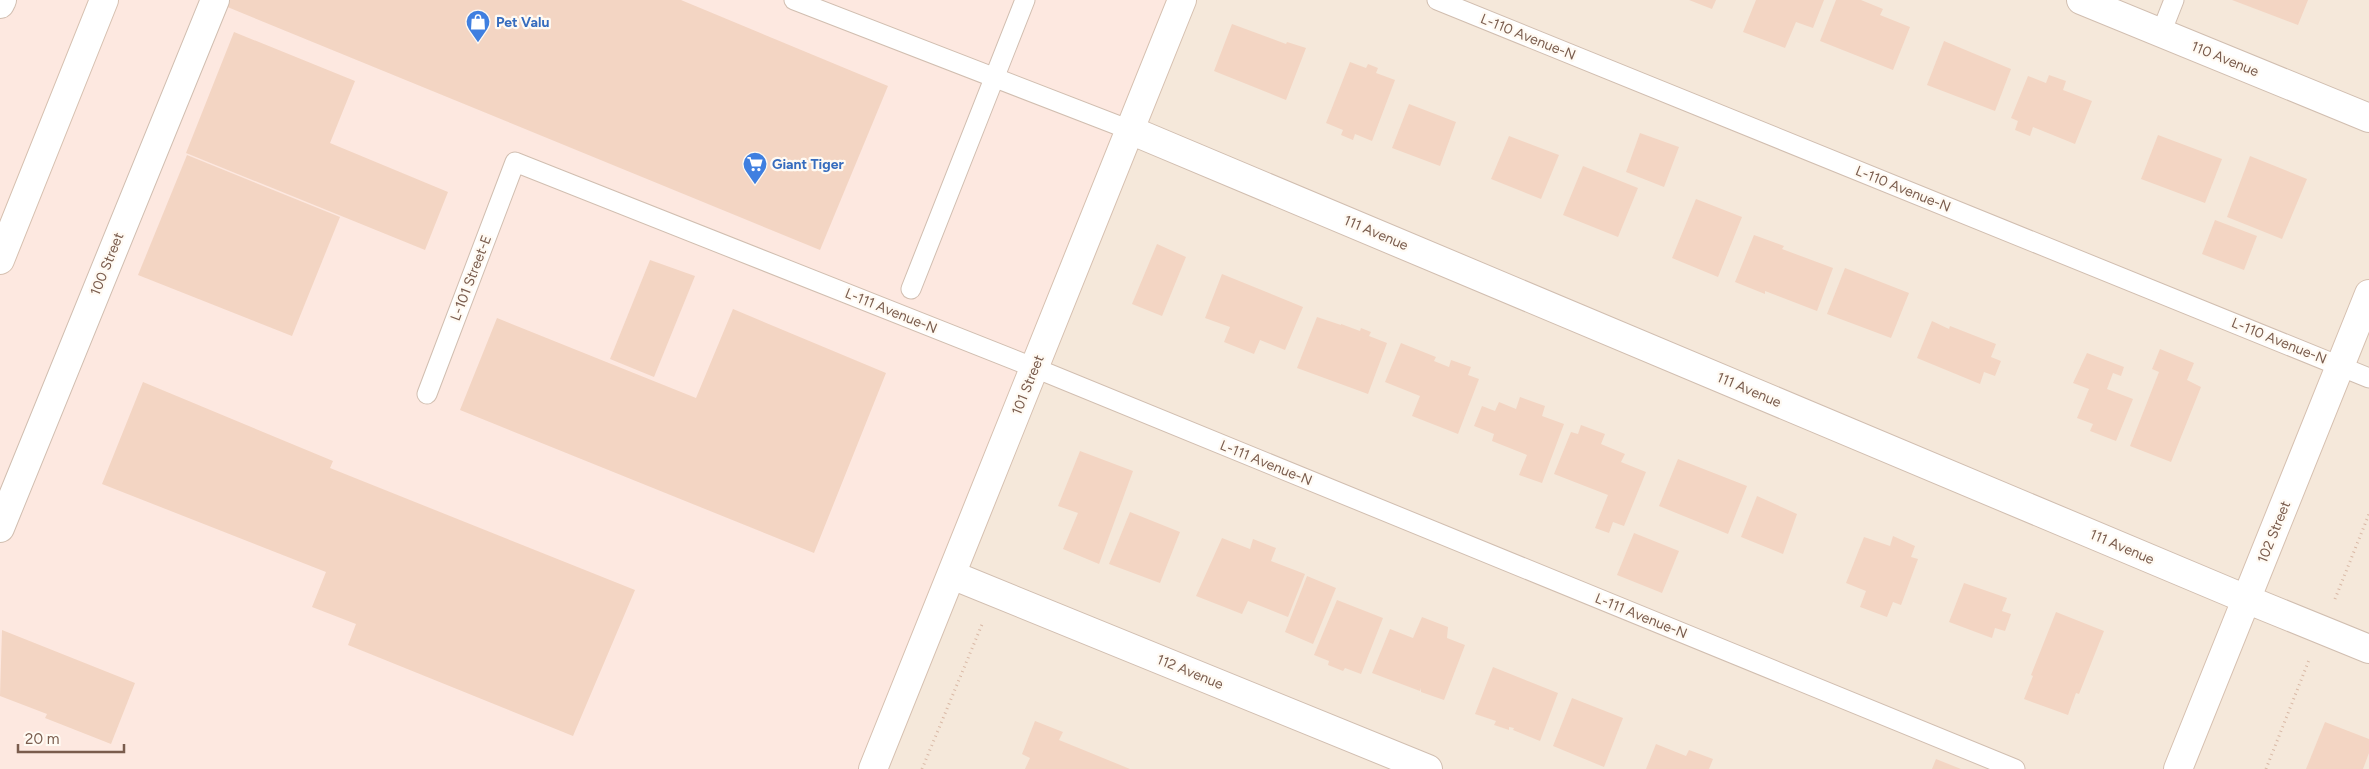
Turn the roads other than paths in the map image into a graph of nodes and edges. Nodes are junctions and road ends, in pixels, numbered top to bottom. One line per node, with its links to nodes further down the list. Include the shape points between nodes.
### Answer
1 (2, 0): 10 (street)
2 (104, 0): 17 (street)
3 (215, 0): 24 (street, 100 Street)
4 (794, 0): 11 (lane)
5 (1025, 0): 13 (lane)
6 (1182, 0): 15 (street, 101 Street)
7 (1438, 0): 20 (lane, L-110 Avenue-N)
8 (2081, 0): 12 (street, 110 Avenue)
9 (2174, 0): 12 (lane)
10 (0, 4)
11 (816, 4): 13 (lane)
12 (2161, 33): 14 (street, 110 Avenue)
13 (995, 78): 15 (lane); 18 (lane)
14 (2369, 118)
15 (1130, 130): 21 (street, 101 Street); 26 (street, 111 Avenue)
16 (515, 162): 21 (lane, L-111 Avenue-N); 23 (lane, L-101 Street-E)
17 (0, 260)
18 (911, 289)
19 (2369, 294): 20 (street, 102 Street)
20 (2340, 366): 22 (lane, L-110 Avenue-N); 26 (street, 102 Street)
21 (1035, 368): 25 (street, 101 Street); 30 (lane, L-111 Avenue-N)
22 (2369, 378)
23 (427, 394)
24 (0, 528)
25 (952, 575): 28 (street, 101 Street); 29 (street, 112 Avenue)
26 (2246, 599): 27 (street, 111 Avenue); 31 (street, 102 Street)
27 (2369, 648)
28 (874, 769)
29 (1428, 769)
30 (2015, 769)
31 (2178, 769)

